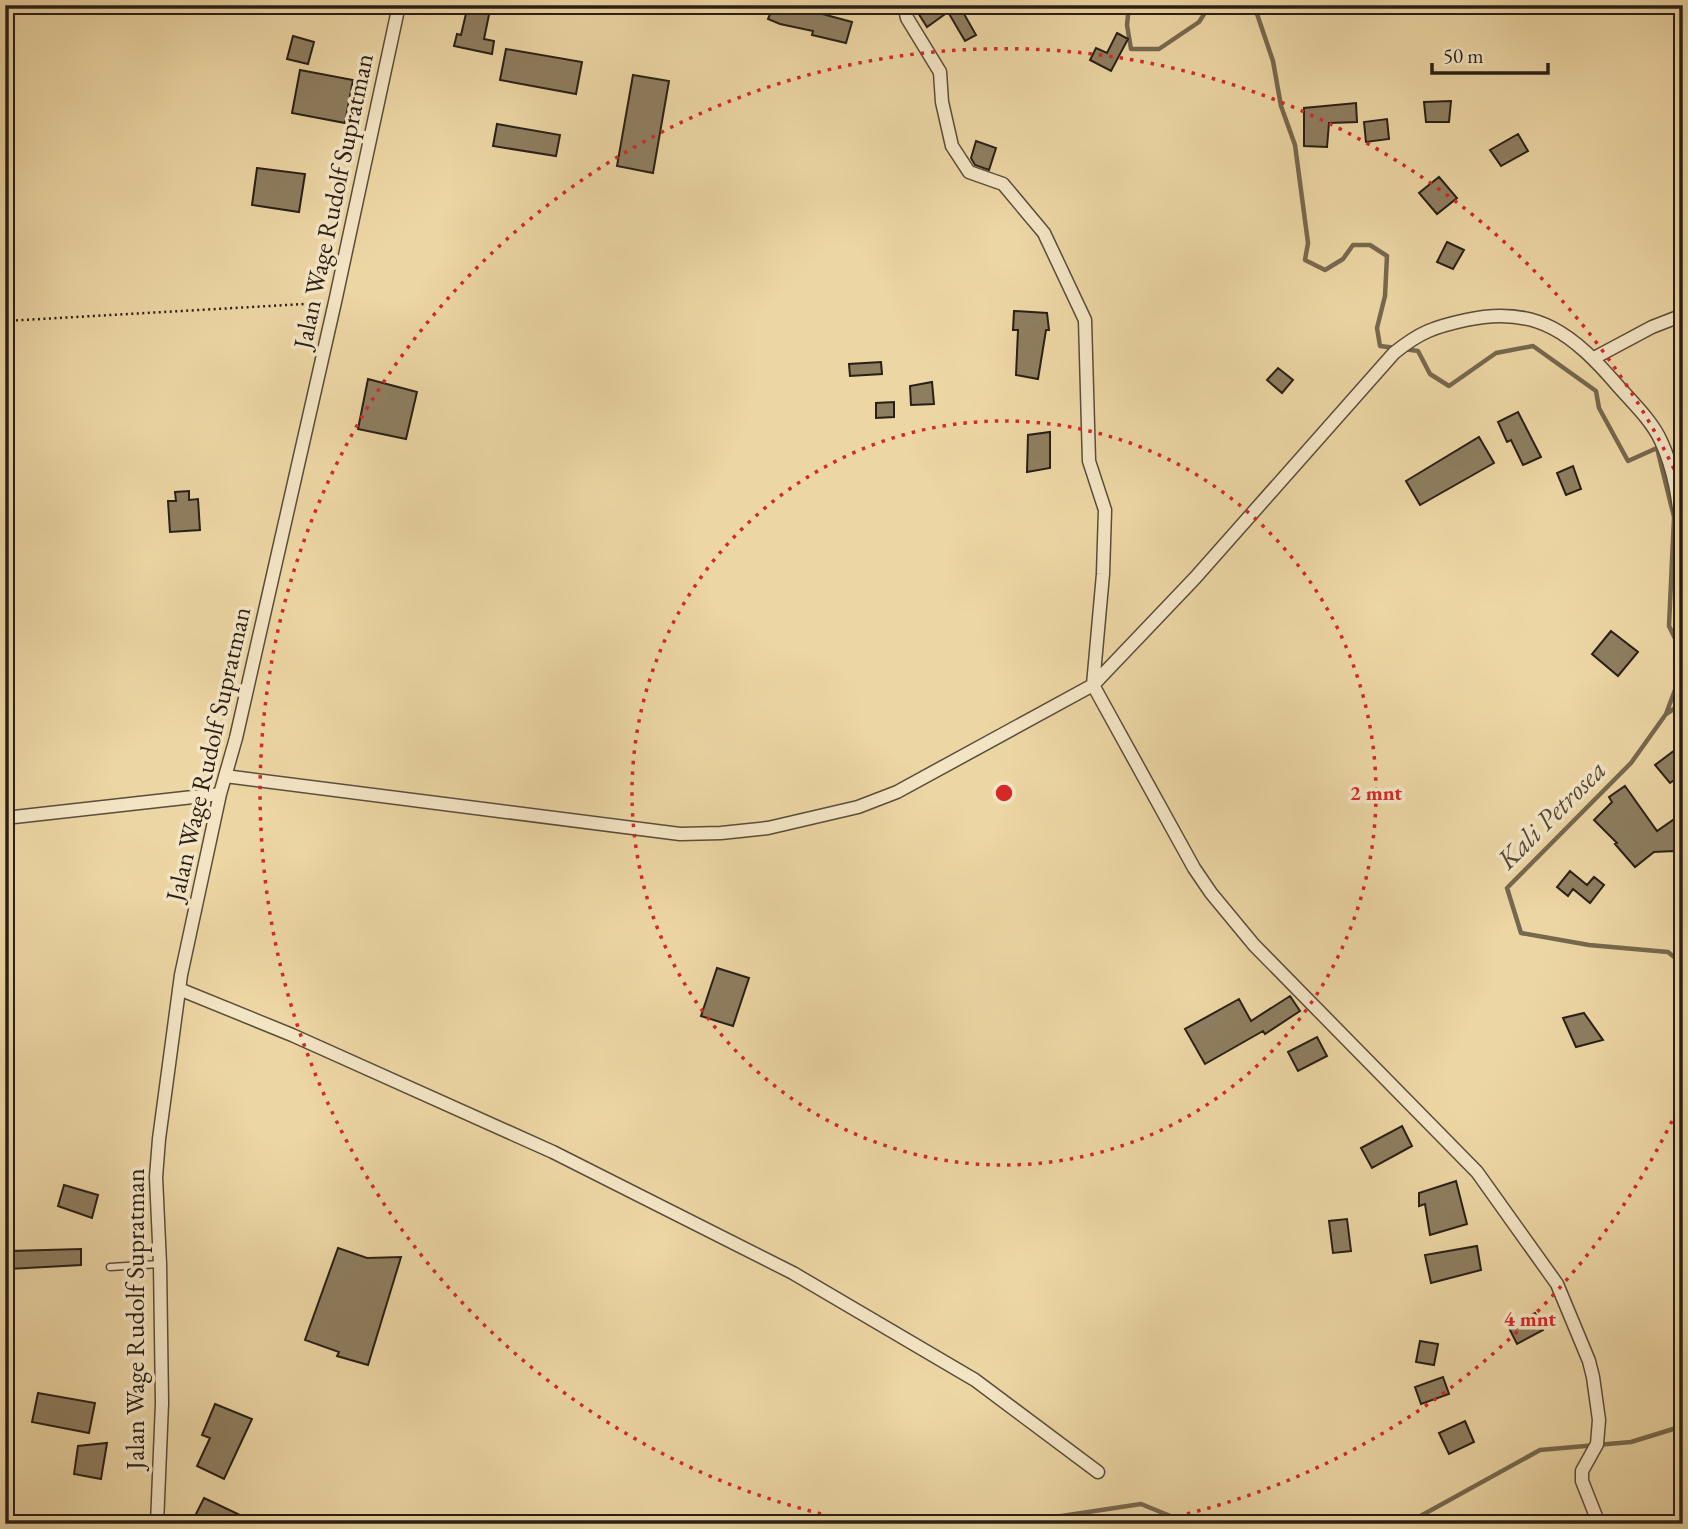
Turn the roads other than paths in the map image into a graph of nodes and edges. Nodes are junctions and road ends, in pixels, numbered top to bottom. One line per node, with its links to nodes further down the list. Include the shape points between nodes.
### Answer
1 (399, 5): 7 (street, Jalan Wage Rudolf Supratman)
2 (904, 5): 6 (street, via 907,18 940,72 952,146 970,172 1003,184 1044,233 1085,320 1090,461 1105,510)
3 (1683, 316): 4 (street)
4 (1594, 358): 5 (street, via 1660,437 1672,467); 6 (street, via 1551,327 1524,317 1492,314 1416,335 1394,353 1195,578)
5 (1683, 540)
6 (1093, 685): 7 (street, via 897,792 815,818 721,833 680,834); 15 (street, via 1211,893 1254,945 1478,1172 1557,1284 1589,1361 1599,1420 1597,1444 1582,1480)
7 (225, 776): 8 (street, Jalan Wage Rudolf Supratman)
8 (220, 794): 9 (street); 10 (street, Jalan Wage Rudolf Supratman)
9 (5, 818)
10 (179, 989): 11 (street, Jalan Wage Rudolf Supratman, via 156,1177); 13 (street, via 553,1152 793,1273 975,1380)
11 (160, 1264): 12 (lane); 14 (street, Jalan Wage Rudolf Supratman, via 162,1402)
12 (110, 1267)
13 (1098, 1472)
14 (157, 1524)
15 (1599, 1524)

